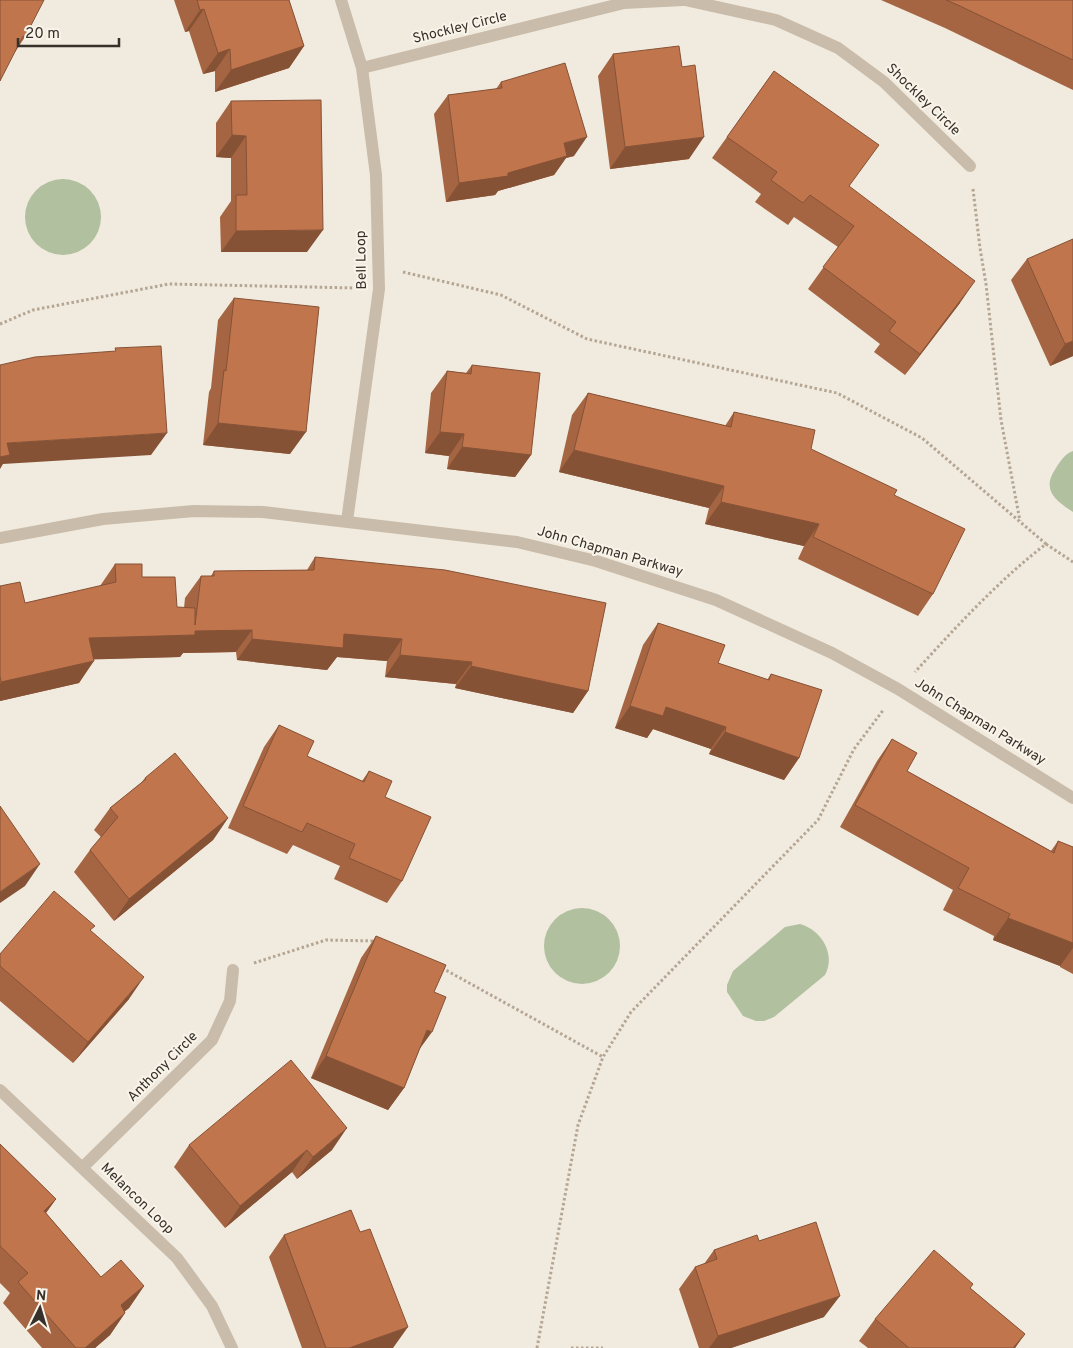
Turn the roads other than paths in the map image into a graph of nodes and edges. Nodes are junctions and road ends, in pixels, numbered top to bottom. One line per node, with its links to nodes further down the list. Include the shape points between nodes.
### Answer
1 (341, 0): 3 (street, Bell Loop)
2 (684, 0): 3 (street, Shockley Circle, via 624,3); 4 (street, Shockley Circle, via 776,20 838,48 884,82)
3 (362, 68): 5 (street, Bell Loop, via 376,175 379,289)
4 (970, 166)
5 (347, 521): 6 (street, John Chapman Parkway, via 263,512 194,510 103,519); 7 (street, John Chapman Parkway, via 518,542 596,561 716,600 832,653 898,689)
6 (0, 538)
7 (1073, 798)
8 (233, 970): 10 (street, Anthony Circle, via 230,1001 212,1040)
9 (0, 1090): 10 (street, Melancon Loop)
10 (82, 1168): 11 (street, Melancon Loop, via 177,1258 212,1306)
11 (232, 1348)

